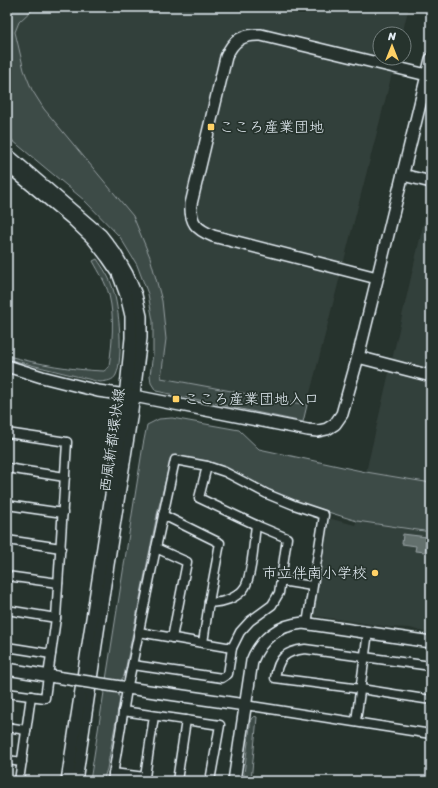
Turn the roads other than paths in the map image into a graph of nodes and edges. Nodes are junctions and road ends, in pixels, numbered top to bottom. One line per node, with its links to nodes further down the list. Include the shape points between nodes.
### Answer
1 (431, 59): 2 (street)
2 (429, 76): 5 (street); 7 (street, via 252,34 236,41 226,57 191,204 191,215 195,224 201,231 213,236)
3 (7, 154): 11 (street, 西風新都環状線, via 101,235 127,274 141,316 141,338)
4 (7, 165): 11 (street, 西風新都環状線, via 93,239 118,273 131,316)
5 (402, 175): 6 (street); 7 (street)
6 (431, 182)
7 (377, 278): 8 (street)
8 (358, 357): 10 (street); 11 (street, via 342,414 335,424 318,431)
9 (7, 366): 11 (street, via 91,389)
10 (431, 376)
11 (130, 396): 61 (street, 西風新都環状線); 62 (street, 西風新都環状線)
12 (7, 433): 15 (street, via 67,442)
13 (207, 466): 18 (street, via 175,460); 19 (street, via 199,498); 26 (street, via 225,472 267,494 324,515)
14 (7, 468): 15 (street)
15 (65, 477): 17 (street)
16 (7, 505): 17 (street)
17 (63, 513): 21 (street)
18 (163, 515): 22 (street); 27 (street, via 220,543)
19 (256, 525): 24 (street, via 287,538); 27 (street, via 248,578 244,587 228,600)
20 (7, 540): 21 (street)
21 (61, 548): 25 (street)
22 (156, 548): 31 (street); 33 (street, via 187,562)
23 (7, 576): 25 (street)
24 (282, 581): 26 (street); 37 (street, via 279,593 272,604 250,621 240,632)
25 (58, 583): 29 (street)
26 (312, 586): 30 (street)
27 (209, 602): 35 (street)
28 (7, 610): 29 (street)
29 (56, 618): 38 (street)
30 (307, 624): 32 (street); 49 (street, via 281,628 263,641 252,661)
31 (139, 632): 33 (street); 40 (street)
32 (368, 632): 34 (street); 39 (street)
33 (172, 638): 35 (street)
34 (431, 642)
35 (203, 643): 37 (street)
36 (7, 647): 38 (street)
37 (232, 648): 40 (street, via 228,674 222,678)
38 (51, 654): 43 (street)
39 (365, 657): 41 (street); 45 (street); 45 (street, via 305,649 293,650 283,657 277,667 275,678)
40 (133, 665): 44 (street)
41 (431, 666)
42 (7, 669): 43 (street)
43 (52, 676): 44 (street, bridge); 47 (street, via 45,698)
44 (124, 688): 49 (street); 50 (street)
45 (361, 689): 48 (street); 53 (street)
46 (7, 693): 47 (street)
47 (32, 696): 55 (street)
48 (431, 700)
49 (245, 705): 53 (street); 65 (street)
50 (123, 711): 51 (street); 59 (street)
51 (154, 716): 52 (street); 59 (street, via 145,777)
52 (186, 720): 63 (street); 64 (street, via 220,725)
53 (356, 721): 56 (street)
54 (7, 727): 55 (street)
55 (26, 730): 58 (street)
56 (431, 734)
57 (7, 760): 58 (street)
58 (22, 762): 60 (street)
59 (112, 777)
60 (19, 781)
61 (67, 781)
62 (76, 781)
63 (177, 781)
64 (210, 781)
65 (234, 781)

